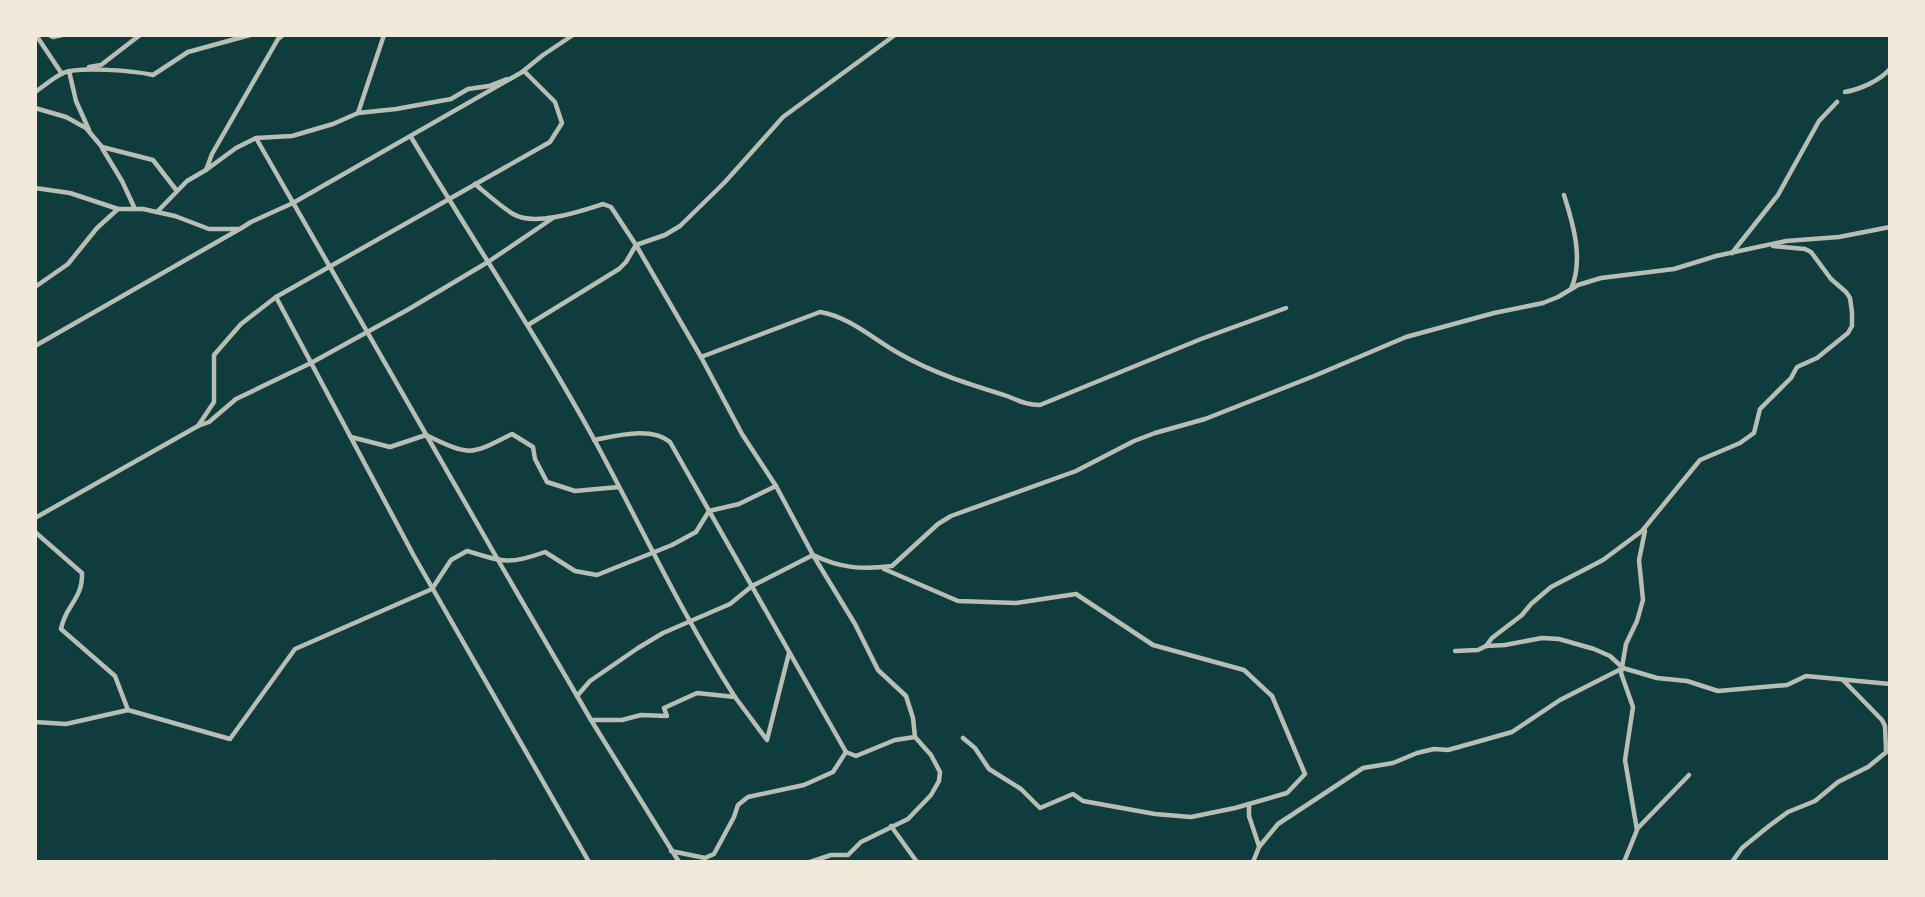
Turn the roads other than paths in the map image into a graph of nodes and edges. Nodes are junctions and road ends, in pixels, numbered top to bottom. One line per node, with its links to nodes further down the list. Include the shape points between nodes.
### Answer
1 (36, 35): 15 (street)
2 (49, 35): 3 (street)
3 (62, 35)
4 (140, 35): 11 (street, via 101,65)
5 (250, 35): 10 (street)
6 (283, 35): 25 (street)
7 (384, 35): 20 (street)
8 (573, 35): 14 (street)
9 (895, 35): 38 (street, via 783,117 680,226)
10 (238, 37): 11 (street, via 188,52 153,75)
11 (85, 68): 13 (street)
12 (1890, 69): 17 (street, via 1884,76)
13 (69, 71): 15 (street); 21 (street)
14 (524, 71): 20 (street, via 451,99); 22 (street); 26 (street, via 555,102 562,123 550,142)
15 (62, 74): 16 (street)
16 (35, 92)
17 (1845, 92)
18 (1836, 102): 40 (street, via 1819,121 1778,195)
19 (35, 108): 21 (street, via 66,117)
20 (358, 113): 23 (street, via 292,136)
21 (92, 136): 24 (street)
22 (411, 137): 30 (street); 31 (street)
23 (256, 138): 25 (street); 31 (street)
24 (105, 148): 28 (street, via 153,160); 33 (street)
25 (206, 170): 28 (street)
26 (475, 184): 30 (street); 35 (street, via 515,216)
27 (35, 188): 32 (street, via 70,193)
28 (177, 191): 34 (street)
29 (1564, 195): 44 (street, via 1577,243)
30 (449, 200): 41 (street); 42 (street)
31 (293, 203): 37 (street); 42 (street)
32 (118, 209): 33 (street); 43 (street, via 68,264)
33 (135, 209): 34 (street)
34 (157, 212): 37 (street, via 209,229)
35 (553, 218): 38 (street, via 607,204); 41 (street)
36 (1890, 227): 39 (street)
37 (240, 229): 49 (street)
38 (635, 245): 47 (street, via 619,269); 50 (street)
39 (1772, 246): 40 (street); 60 (street, via 1805,249 1818,260 1850,299 1852,326 1817,358 1797,367 1760,409 1754,433 1700,460)
40 (1731, 254): 44 (street, via 1674,269 1601,278)
41 (488, 262): 47 (street); 48 (street)
42 (330, 266): 45 (street); 48 (street)
43 (35, 286)
44 (1571, 289): 65 (street, via 1543,303 1405,337 1205,419 1145,437 1076,471 950,516 892,566)
45 (276, 297): 51 (street); 52 (street, via 241,324 214,355 214,402)
46 (1286, 308): 50 (street, via 1040,405 1027,405 957,381 901,355 836,315 820,312)
47 (528, 325): 55 (street)
48 (368, 332): 51 (street); 53 (street)
49 (35, 346)
50 (701, 357): 56 (street)
51 (311, 363): 52 (street, via 236,399); 54 (street)
52 (198, 426): 59 (street)
53 (426, 435): 54 (street, via 390,447); 57 (street, via 460,451 478,451 512,434 533,447 547,482 575,491); 64 (street)
54 (350, 436): 67 (street)
55 (594, 440): 57 (street); 58 (street, via 629,434 663,436)
56 (776, 486): 58 (street, via 739,504); 63 (street)
57 (619, 487): 62 (street)
58 (709, 511): 62 (street, via 696,532); 66 (street)
59 (35, 517)
60 (1646, 527): 69 (street, via 1603,560 1551,587); 72 (street, via 1639,560 1643,600 1626,644)
61 (35, 532): 77 (street, via 82,573 83,586 63,616 61,629 115,676)
62 (652, 554): 64 (street, via 597,575 575,571 545,552 519,561); 68 (street)
63 (813, 555): 65 (street, via 833,565); 66 (street); 80 (street, via 878,670 906,696)
64 (498, 560): 67 (street, via 467,551 451,560); 75 (street)
65 (880, 568): 85 (street, via 958,601 1016,603 1076,594 1153,645 1244,670 1272,696 1305,774 1287,793)
66 (752, 586): 68 (street, via 730,604); 71 (street)
67 (432, 589): 77 (street, via 295,649 230,739); 91 (street)
68 (691, 620): 75 (street, via 610,666); 76 (street)
69 (1486, 646): 70 (street); 72 (street, via 1559,639 1610,656)
70 (1455, 651)
71 (789, 652): 76 (street, via 766,740); 83 (street)
72 (1623, 668): 73 (street, via 1718,691 1787,685 1806,676); 87 (street, via 1633,707 1625,760); 88 (street, via 1560,700 1512,732 1363,768 1286,817)
73 (1844, 680): 74 (street); 82 (street, via 1882,720)
74 (1890, 684)
75 (577, 696): 78 (street)
76 (735, 697): 78 (street, via 697,693 664,708 667,716)
77 (128, 710): 79 (street, via 66,724)
78 (591, 720): 89 (street)
79 (35, 722)
80 (915, 737): 83 (street, via 856,756); 86 (street, via 931,755 940,772 939,781 908,819)
81 (963, 738): 85 (street, via 989,769 1021,789 1040,808 1073,794 1083,802 1191,817)
82 (1888, 750): 97 (street, via 1815,801 1788,812 1742,848)
83 (846, 752): 89 (street, via 833,772 804,785 748,797 737,805 714,854 705,858)
84 (1689, 775): 87 (street)
85 (1249, 804): 88 (street)
86 (891, 826): 94 (street, via 861,842 848,855); 95 (street)
87 (1637, 830): 96 (street)
88 (1259, 847): 90 (street)
89 (670, 851): 92 (street); 93 (street)
90 (1252, 861)
91 (589, 862)
92 (678, 862)
93 (706, 862)
94 (810, 862)
95 (917, 862)
96 (1624, 862)
97 (1732, 862)

